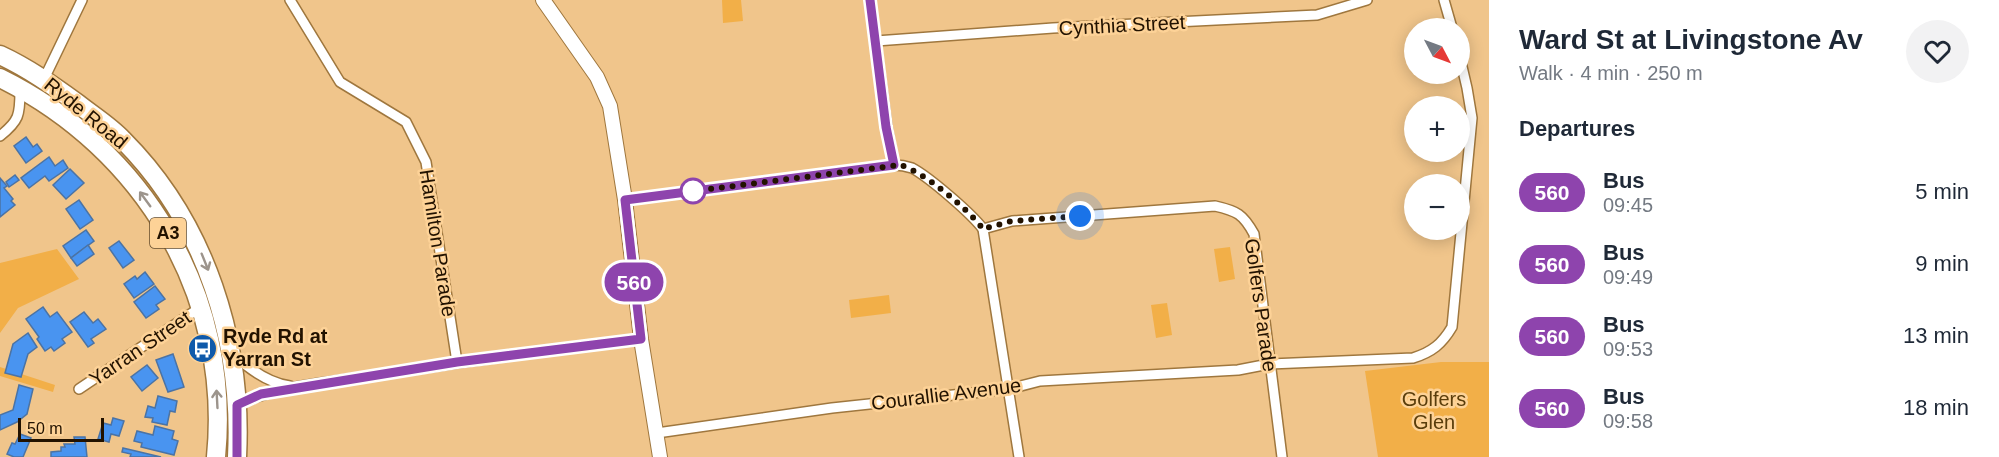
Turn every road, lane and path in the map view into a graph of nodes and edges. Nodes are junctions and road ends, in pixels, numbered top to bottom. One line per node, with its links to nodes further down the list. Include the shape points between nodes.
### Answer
1 (82, 0): 11 (street)
2 (290, 0): 21 (street, Hamilton Parade, via 340,82 406,123 426,162)
3 (543, 0): 16 (street, via 605,90)
4 (870, 0): 8 (street)
5 (1366, 0): 8 (street, Cynthia Street, via 1317,15)
6 (1444, 0): 7 (street)
7 (1449, 18)
8 (876, 41): 15 (street)
9 (0, 55): 11 (highway, Ryde Road / A3)
10 (0, 78): 13 (highway, Ryde Road / A3)
11 (44, 79): 20 (highway, Ryde Road / A3, one-way to 20, via 123,139 162,186 199,248)
12 (1466, 84): 22 (street, Courallie Avenue, via 1472,118 1452,327 1446,337 1427,353 1413,358)
13 (20, 88): 14 (street, via 20,113 15,124); 18 (highway, Ryde Road / A3, one-way to 13, via 162,222 126,173 84,131)
14 (0, 136)
15 (894, 165): 16 (street); 17 (street, via 915,170 975,218)
16 (625, 200): 19 (street)
17 (983, 229): 22 (street, Golfers Parade, via 1012,221 1215,206 1233,210 1246,219 1254,234); 25 (street)
18 (201, 307): 24 (street, Yarran Street); 28 (highway, Ryde Road / A3, one-way to 18, via 216,379)
19 (641, 339): 21 (street); 27 (street)
20 (231, 352): 23 (street, via 251,370 281,385); 26 (highway, Ryde Road / A3)
21 (457, 362): 23 (street)
22 (1269, 364): 25 (street, Courallie Avenue, via 1238,370 1040,381); 32 (street, Golfers Parade)
23 (299, 387): 26 (street, via 261,394)
24 (79, 389)
25 (1009, 389): 27 (street, Courallie Avenue, via 832,408); 31 (street)
26 (237, 405): 29 (highway, Ryde Road / A3)
27 (657, 433): 30 (street)
28 (216, 457)
29 (237, 457)
30 (660, 457)
31 (1019, 457)
32 (1282, 457)

